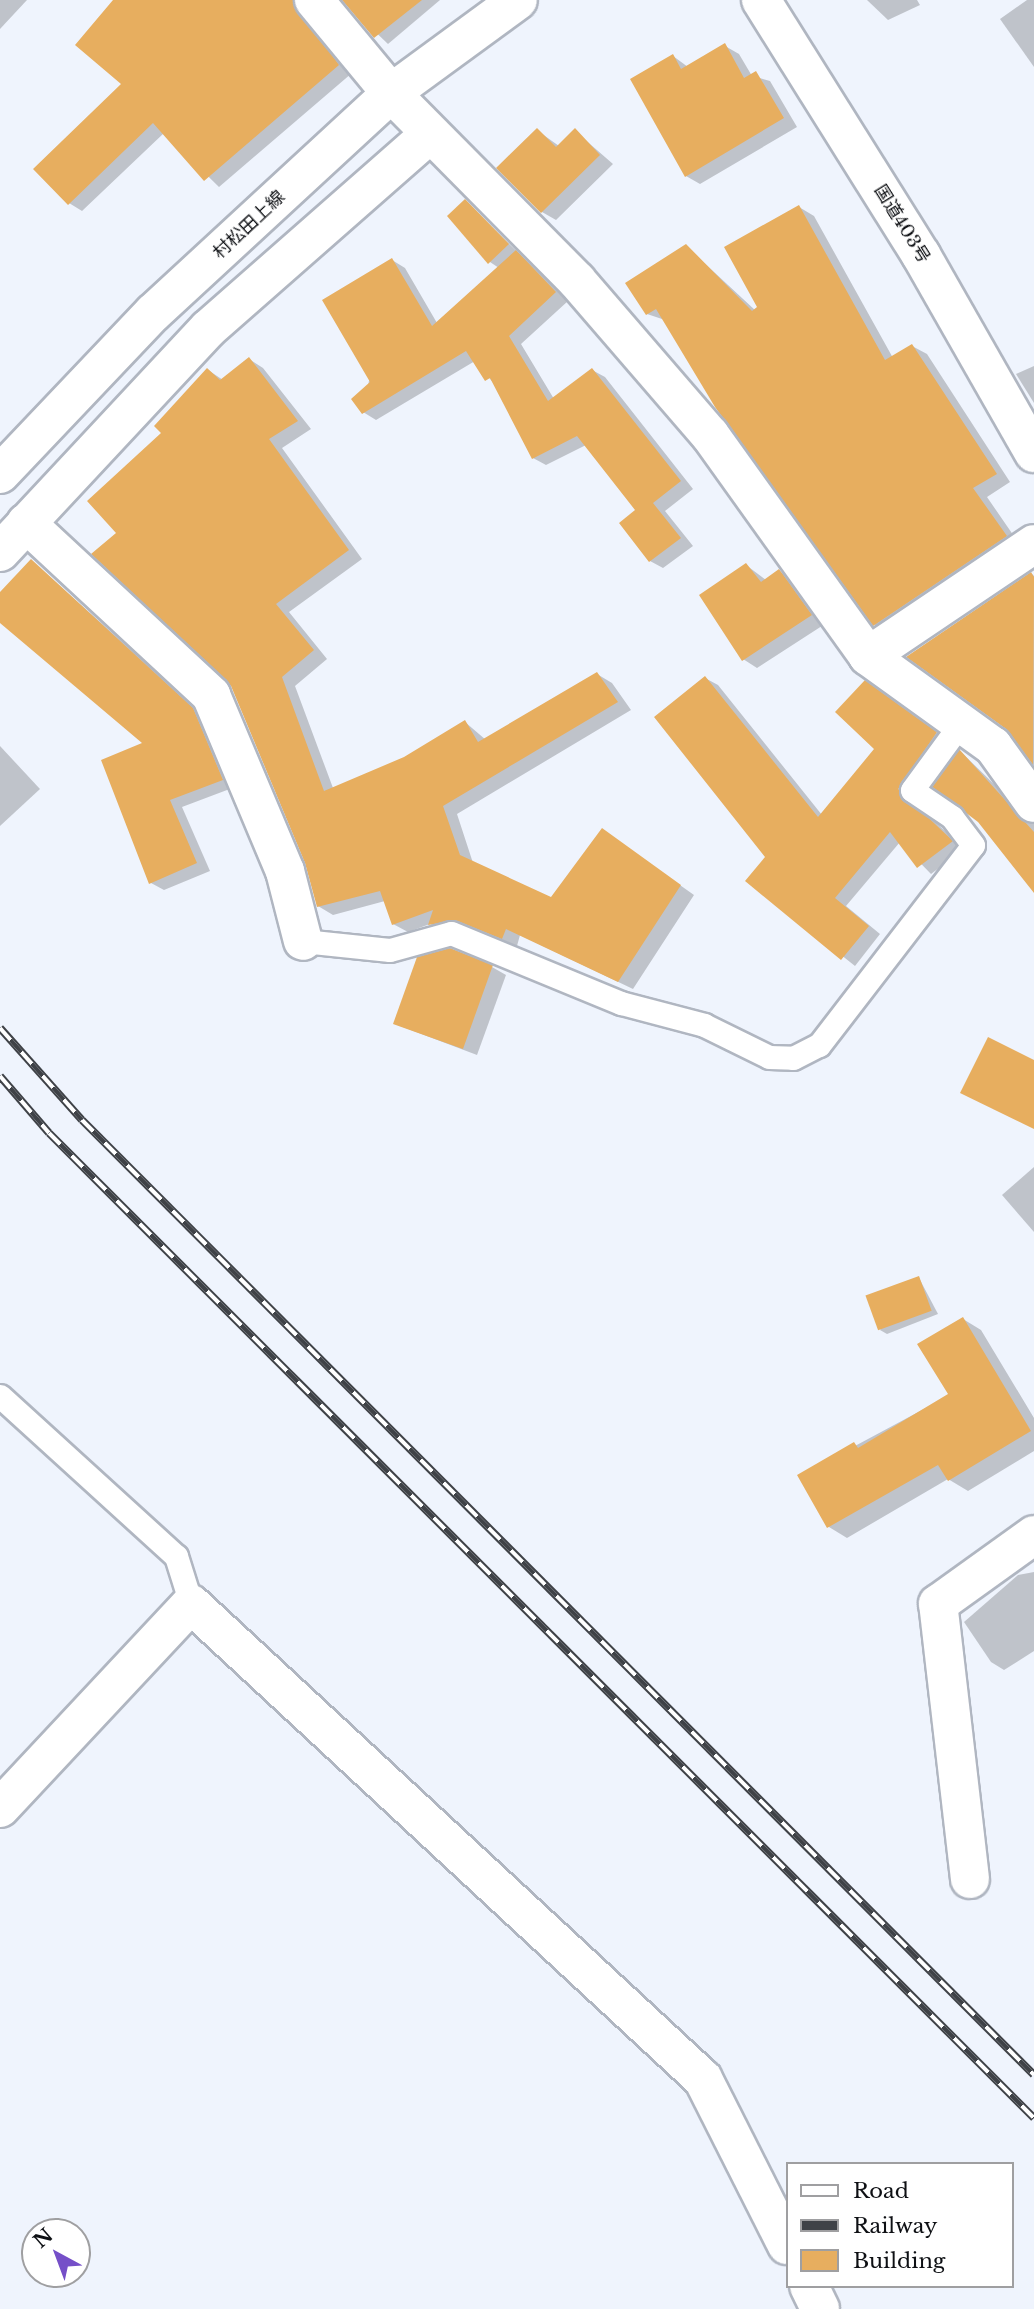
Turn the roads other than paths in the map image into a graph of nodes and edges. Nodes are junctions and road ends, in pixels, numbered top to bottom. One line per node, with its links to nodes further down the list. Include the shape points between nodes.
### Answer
1 (314, 0): 4 (main road)
2 (518, 0): 4 (main road, 村松田上線)
3 (761, 0): 6 (main road, 国道403号, via 921,255)
4 (391, 93): 5 (main road); 7 (main road, 村松田上線, via 153,313)
5 (430, 134): 8 (main road, via 208,329); 11 (main road, via 577,281 710,435)
6 (1034, 453)
7 (0, 474)
8 (26, 523): 10 (main road); 14 (main road, via 211,695 285,870)
9 (1034, 544): 11 (main road)
10 (0, 552)
11 (868, 656): 12 (main road)
12 (961, 723): 13 (main road, via 993,746); 14 (lane, via 912,790 951,817 973,845 818,1045 793,1058 769,1057 704,1025 621,1003 451,933 390,950)
13 (1034, 803)
14 (303, 941)
15 (0, 1396): 17 (lane, via 176,1556)
16 (1034, 1535): 19 (main road, via 938,1604)
17 (191, 1604): 18 (main road); 20 (main road, via 703,2079)
18 (0, 1808)
19 (970, 1879)
20 (786, 2243)
21 (810, 2288): 22 (main road)
22 (820, 2309)

